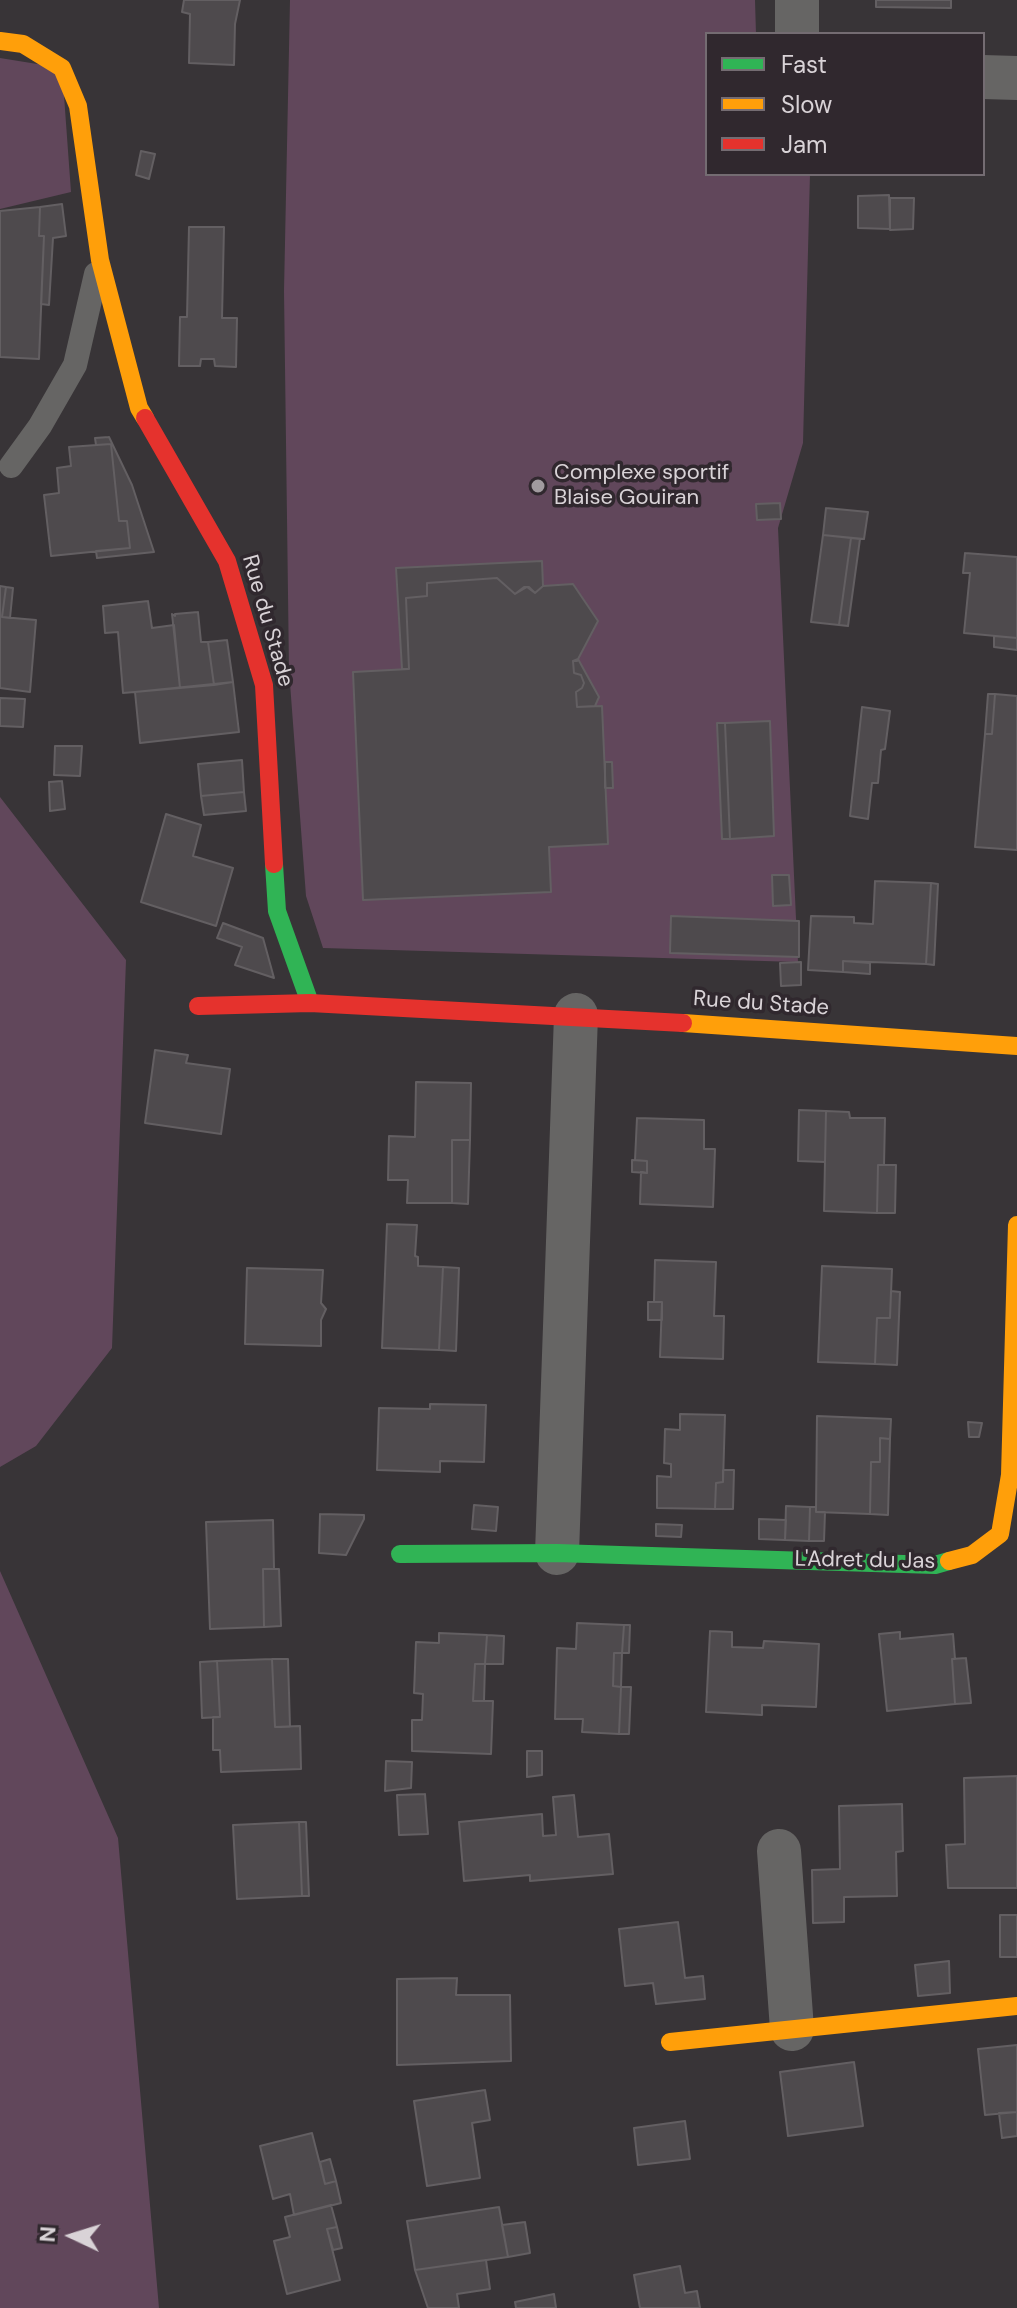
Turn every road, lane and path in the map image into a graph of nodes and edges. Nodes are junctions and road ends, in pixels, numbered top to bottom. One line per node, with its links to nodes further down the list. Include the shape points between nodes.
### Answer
1 (797, 0): 2 (street)
2 (797, 32)
3 (0, 41): 6 (street, Rue du Stade, via 23,44 62,68 78,106)
4 (985, 77): 5 (street)
5 (1017, 78)
6 (100, 260): 7 (lane, via 75,365); 8 (street, Rue du Stade, via 139,408 227,561 264,685 277,911)
7 (11, 466)
8 (310, 1003): 9 (street, Rue du Stade); 10 (street, Rue du Stade)
9 (198, 1006)
10 (576, 1015): 11 (street, Rue du Stade); 13 (street)
11 (1017, 1046)
12 (1017, 1225): 13 (street, L'Adret du Jas, via 1010,1475 1000,1534 972,1555 935,1565)
13 (557, 1553): 14 (street, L'Adret du Jas)
14 (400, 1554)
15 (779, 1851): 17 (street)
16 (1017, 2006): 17 (street)
17 (792, 2029): 18 (street)
18 (670, 2042)

